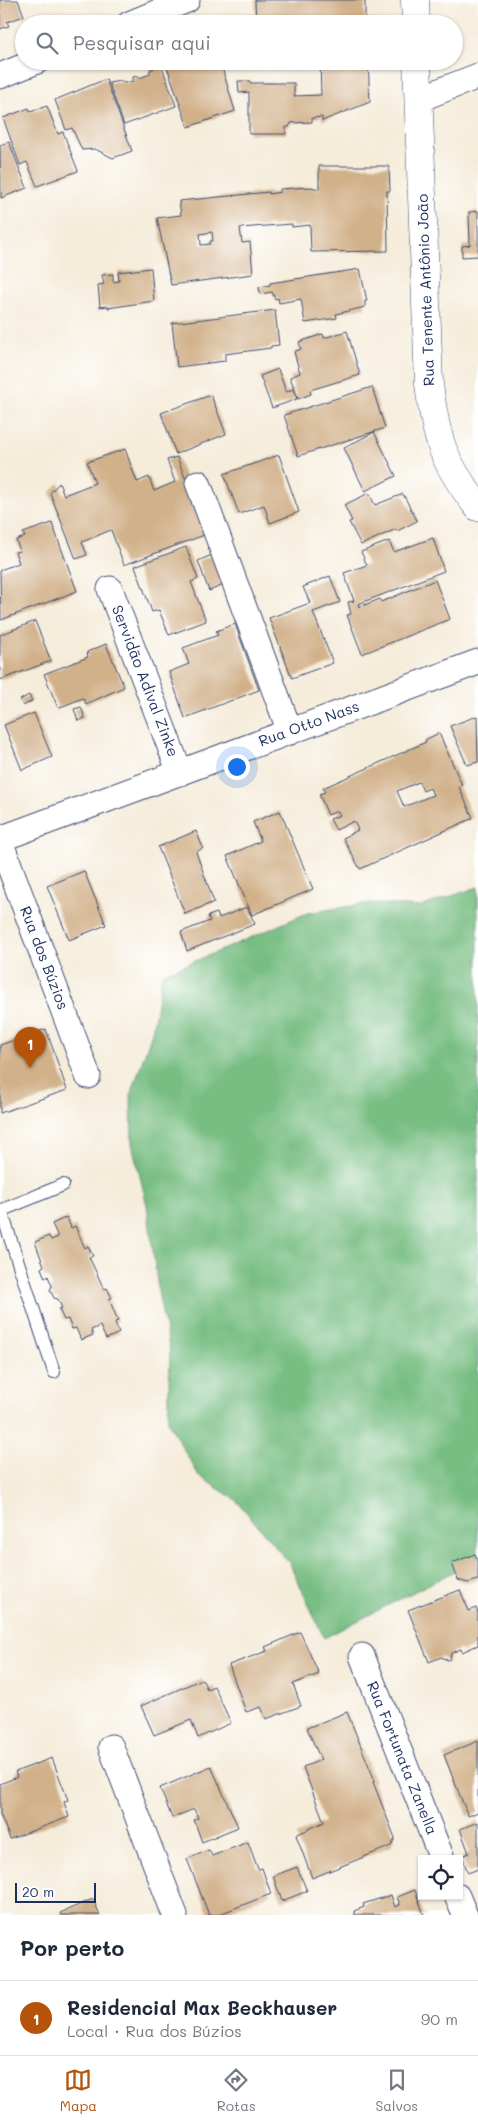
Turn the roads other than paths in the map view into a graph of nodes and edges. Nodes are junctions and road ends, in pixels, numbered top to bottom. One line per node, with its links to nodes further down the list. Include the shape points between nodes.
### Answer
1 (187, 0): 3 (street)
2 (415, 0): 4 (main road)
3 (151, 15)
4 (416, 15)
5 (15, 70): 7 (street)
6 (417, 70): 9 (main road, Rua Tenente Antônio João)
7 (0, 76)
8 (478, 76): 9 (street)
9 (419, 99): 11 (main road, Rua Tenente Antônio João, via 429,384 442,450 453,473)
10 (198, 483): 14 (street)
11 (474, 498)
12 (110, 588): 15 (street, Servidão Adival Zinke)
13 (478, 662): 14 (street, Rua Otto Nass)
14 (290, 732): 15 (street, Rua Otto Nass)
15 (180, 773): 16 (street, Rua Otto Nass)
16 (0, 840): 17 (street, Rua dos Búzios)
17 (88, 1076)
18 (62, 1185): 19 (lane)
19 (1, 1211): 20 (lane)
20 (54, 1372)
21 (362, 1656): 23 (street, Rua Fortunata Zanella)
22 (111, 1747): 25 (street)
23 (440, 1855)
24 (459, 1900): 26 (street)
25 (176, 1915)
26 (465, 1915)

